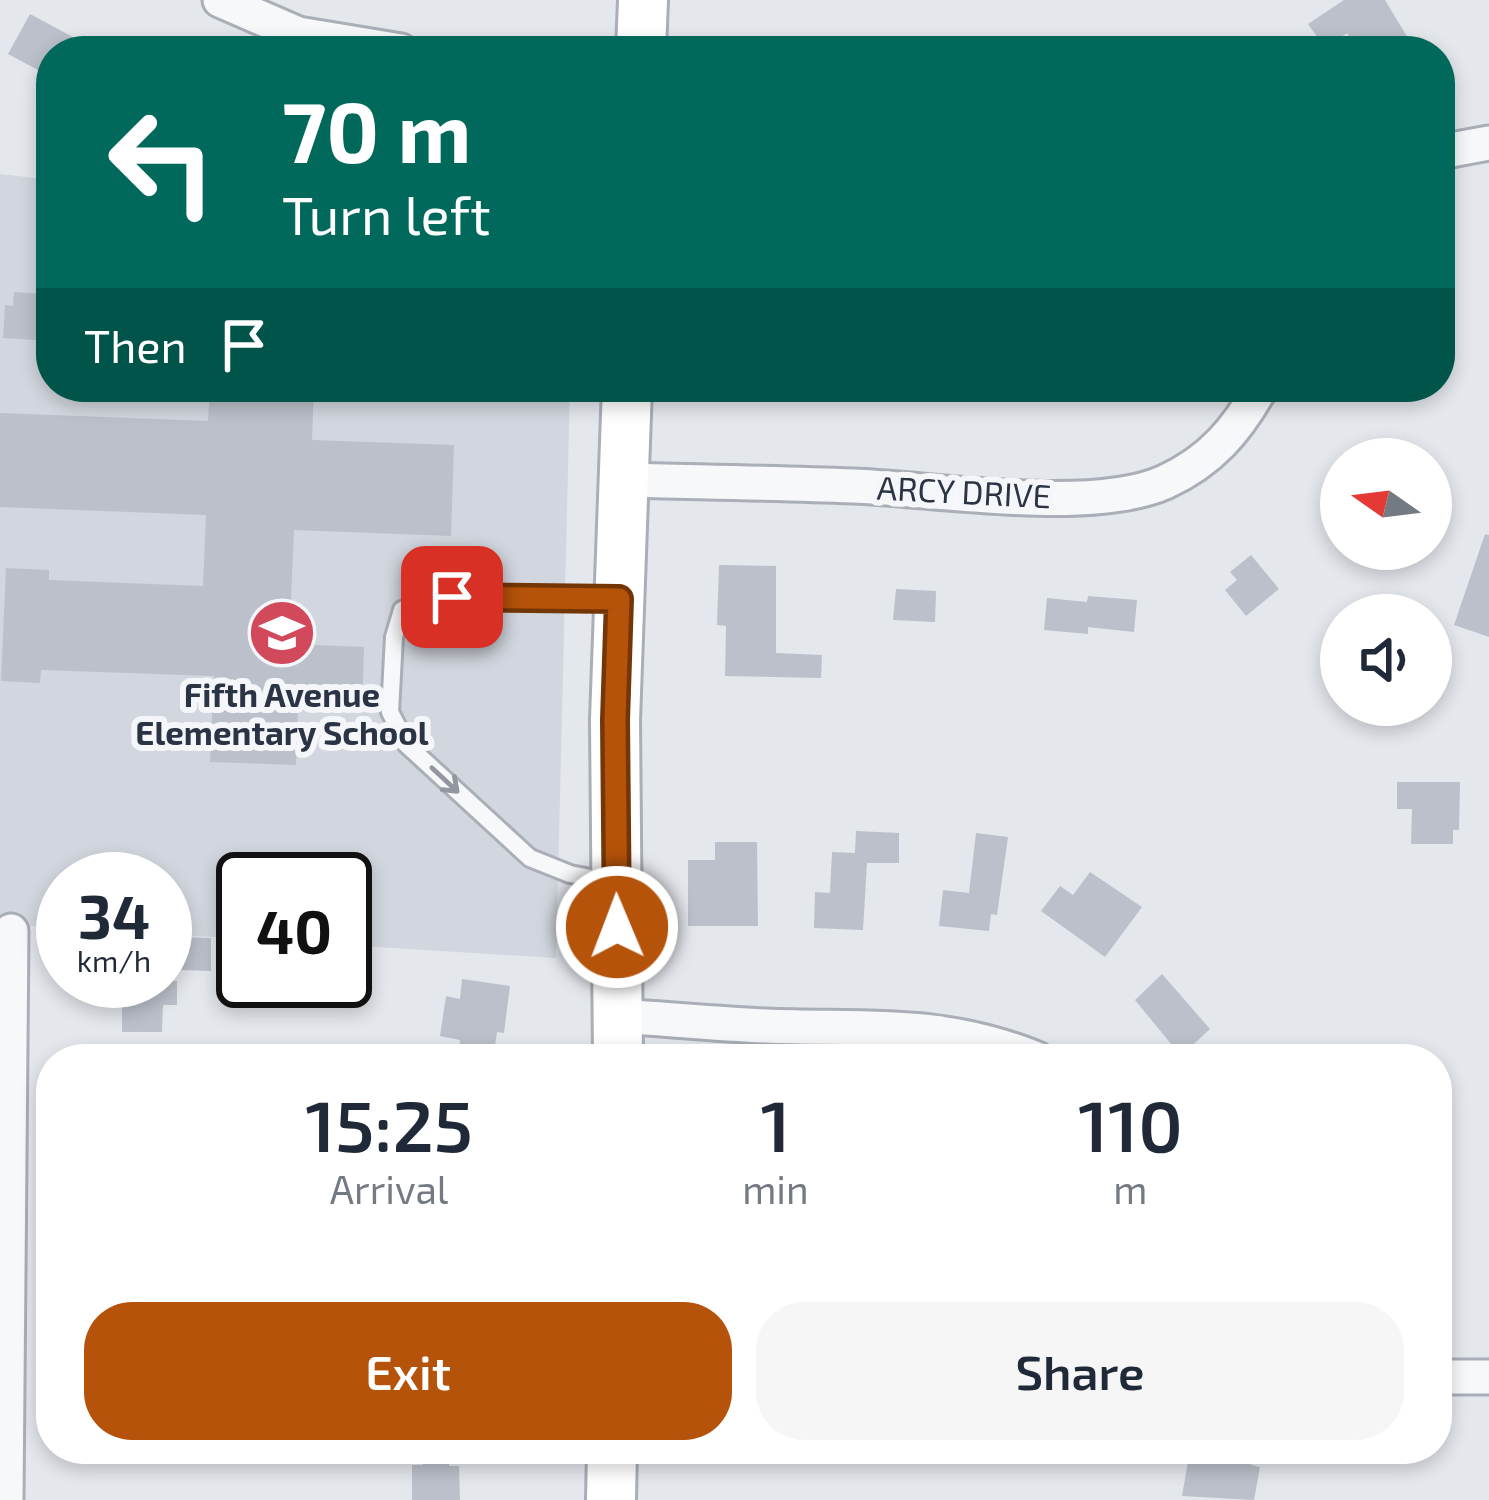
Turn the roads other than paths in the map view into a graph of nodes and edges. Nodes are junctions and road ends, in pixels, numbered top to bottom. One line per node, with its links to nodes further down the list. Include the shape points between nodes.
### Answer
1 (220, 0): 3 (street)
2 (643, 0): 4 (street)
3 (310, 36)
4 (642, 36)
5 (1489, 142): 6 (street)
6 (1455, 149)
7 (626, 402): 9 (street)
8 (1252, 402): 9 (street, ARCY DRIVE, via 1237,429 1200,461 1162,483 1113,494 1032,498)
9 (623, 480): 10 (street)
10 (619, 599): 11 (street); 11 (lane, one-way to 11, via 452,597 402,610 390,712 407,746 530,859)
11 (617, 883): 13 (street)
12 (10, 931): 18 (street)
13 (618, 1037): 14 (street, via 764,1026 930,1029)
14 (999, 1044)
15 (1452, 1377): 16 (street)
16 (1489, 1377)
17 (612, 1464): 19 (street)
18 (6, 1500)
19 (611, 1500)

